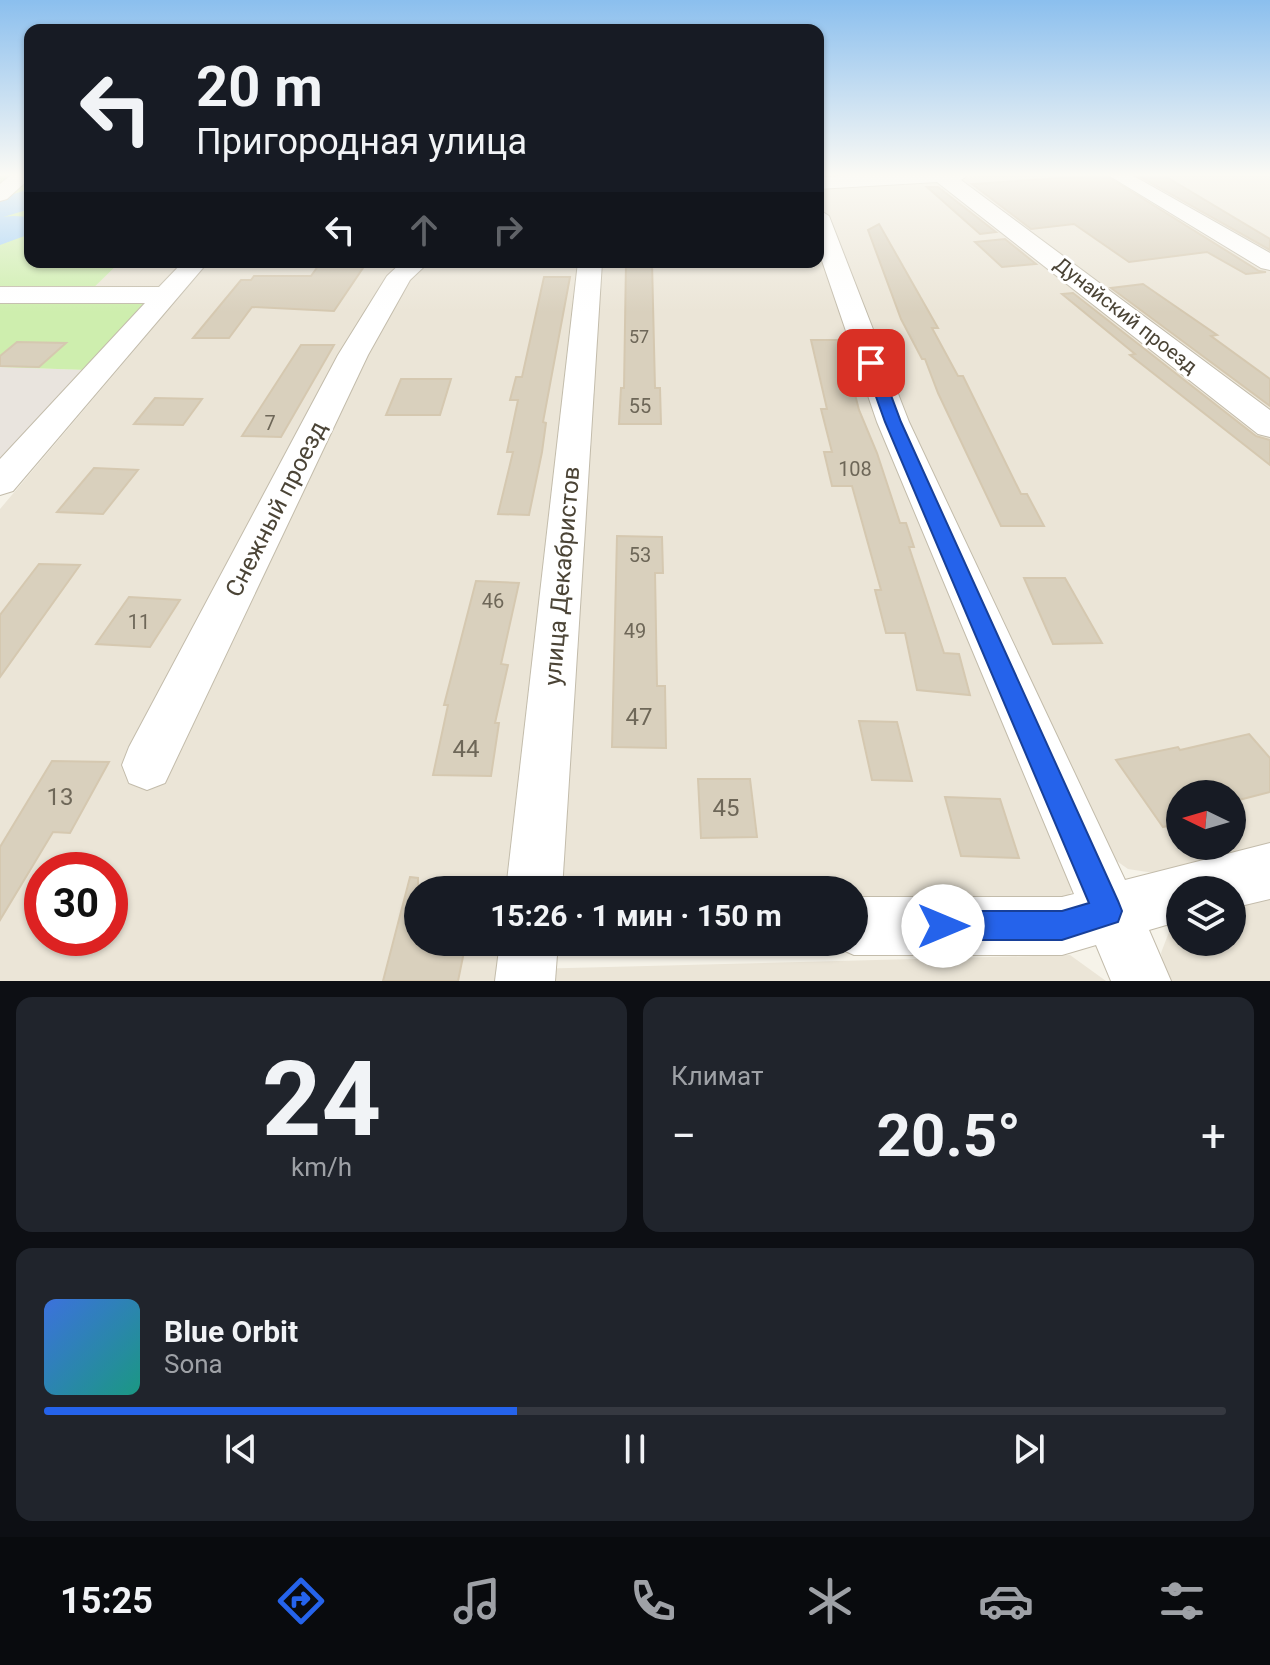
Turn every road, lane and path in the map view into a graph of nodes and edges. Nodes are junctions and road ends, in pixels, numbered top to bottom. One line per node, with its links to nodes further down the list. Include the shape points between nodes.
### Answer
1 (1008, 221): 10 (street, Дунайский проезд)
2 (1197, 221): 4 (street)
3 (824, 232): 17 (street, via 893,422)
4 (1270, 263)
5 (191, 268): 9 (street)
6 (410, 268): 12 (street, Снежный проезд, via 353,355)
7 (589, 268): 14 (street, улица Декабристов)
8 (0, 295): 9 (street)
9 (166, 295): 11 (street)
10 (1270, 426)
11 (0, 482)
12 (147, 765)
13 (1270, 871): 15 (street)
14 (535, 876)
15 (1246, 877)
16 (1166, 896): 17 (street)
17 (1108, 911): 18 (street, via 1062,926); 21 (street)
18 (868, 926)
19 (528, 956): 20 (street)
20 (525, 981)
21 (1141, 981)

